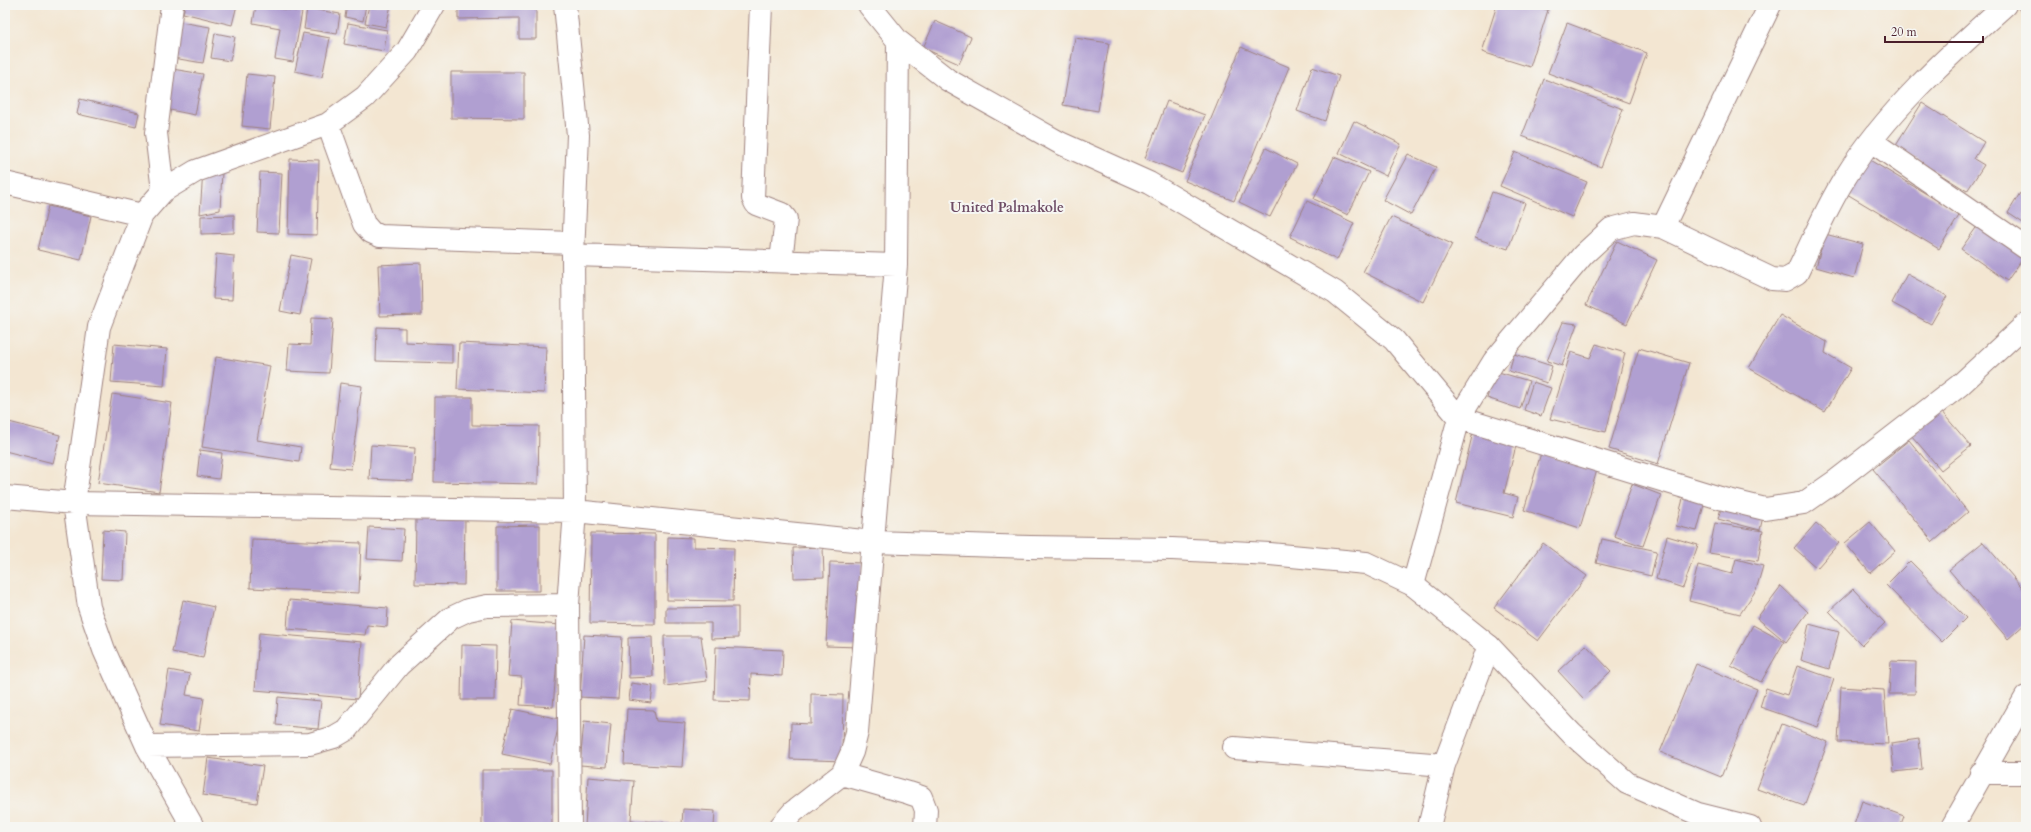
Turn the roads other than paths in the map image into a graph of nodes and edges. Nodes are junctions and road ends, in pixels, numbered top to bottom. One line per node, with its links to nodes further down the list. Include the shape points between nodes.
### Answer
1 (172, 5): 12 (street, via 156,133)
2 (434, 5): 9 (street, via 407,51 366,97)
3 (565, 5): 16 (street, via 578,135)
4 (761, 5): 17 (street, via 753,198 756,204 782,214 786,219)
5 (869, 5): 8 (street)
6 (1770, 5): 14 (street)
7 (2005, 5): 10 (street, via 1917,89)
8 (898, 41): 18 (street); 20 (street, via 948,80 1060,143 1149,183 1335,292 1394,340)
9 (328, 124): 12 (street, via 196,171); 16 (street, via 364,224 371,232 380,236)
10 (1871, 141): 14 (street, via 1844,179 1797,273 1785,280 1772,279); 15 (street)
11 (5, 183): 13 (street)
12 (163, 191): 13 (street)
13 (142, 215): 22 (street, via 99,327)
14 (1663, 227): 20 (street, via 1634,223 1611,229 1588,250 1494,361)
15 (2026, 248)
16 (573, 249): 17 (street); 23 (street)
17 (781, 261): 18 (street)
18 (896, 265): 24 (street)
19 (2026, 324): 20 (street, via 1960,385 1837,480 1804,502 1765,509 1720,498)
20 (1459, 418): 25 (street)
21 (5, 497): 22 (street)
22 (74, 503): 23 (street); 29 (street, via 89,607 104,650)
23 (575, 511): 24 (street); 26 (street)
24 (873, 542): 25 (street, via 1172,549 1270,554 1366,563); 34 (street, via 857,732 852,752)
25 (1413, 584): 27 (street)
26 (568, 605): 29 (street, via 487,606 468,610 451,618 399,665 346,730 334,737 310,744); 36 (street)
27 (1489, 646): 31 (street); 40 (street, via 1572,734 1628,783 1698,814)
28 (2026, 697): 33 (street)
29 (147, 746): 35 (street)
30 (1234, 748): 31 (street)
31 (1444, 765): 39 (street)
32 (2026, 772): 33 (street)
33 (1982, 773): 41 (street)
34 (842, 774): 37 (street, via 793,812); 38 (street, via 920,798 926,810)
35 (193, 827)
36 (570, 827)
37 (780, 827)
38 (925, 827)
39 (1429, 827)
40 (1750, 827)
41 (1952, 827)

